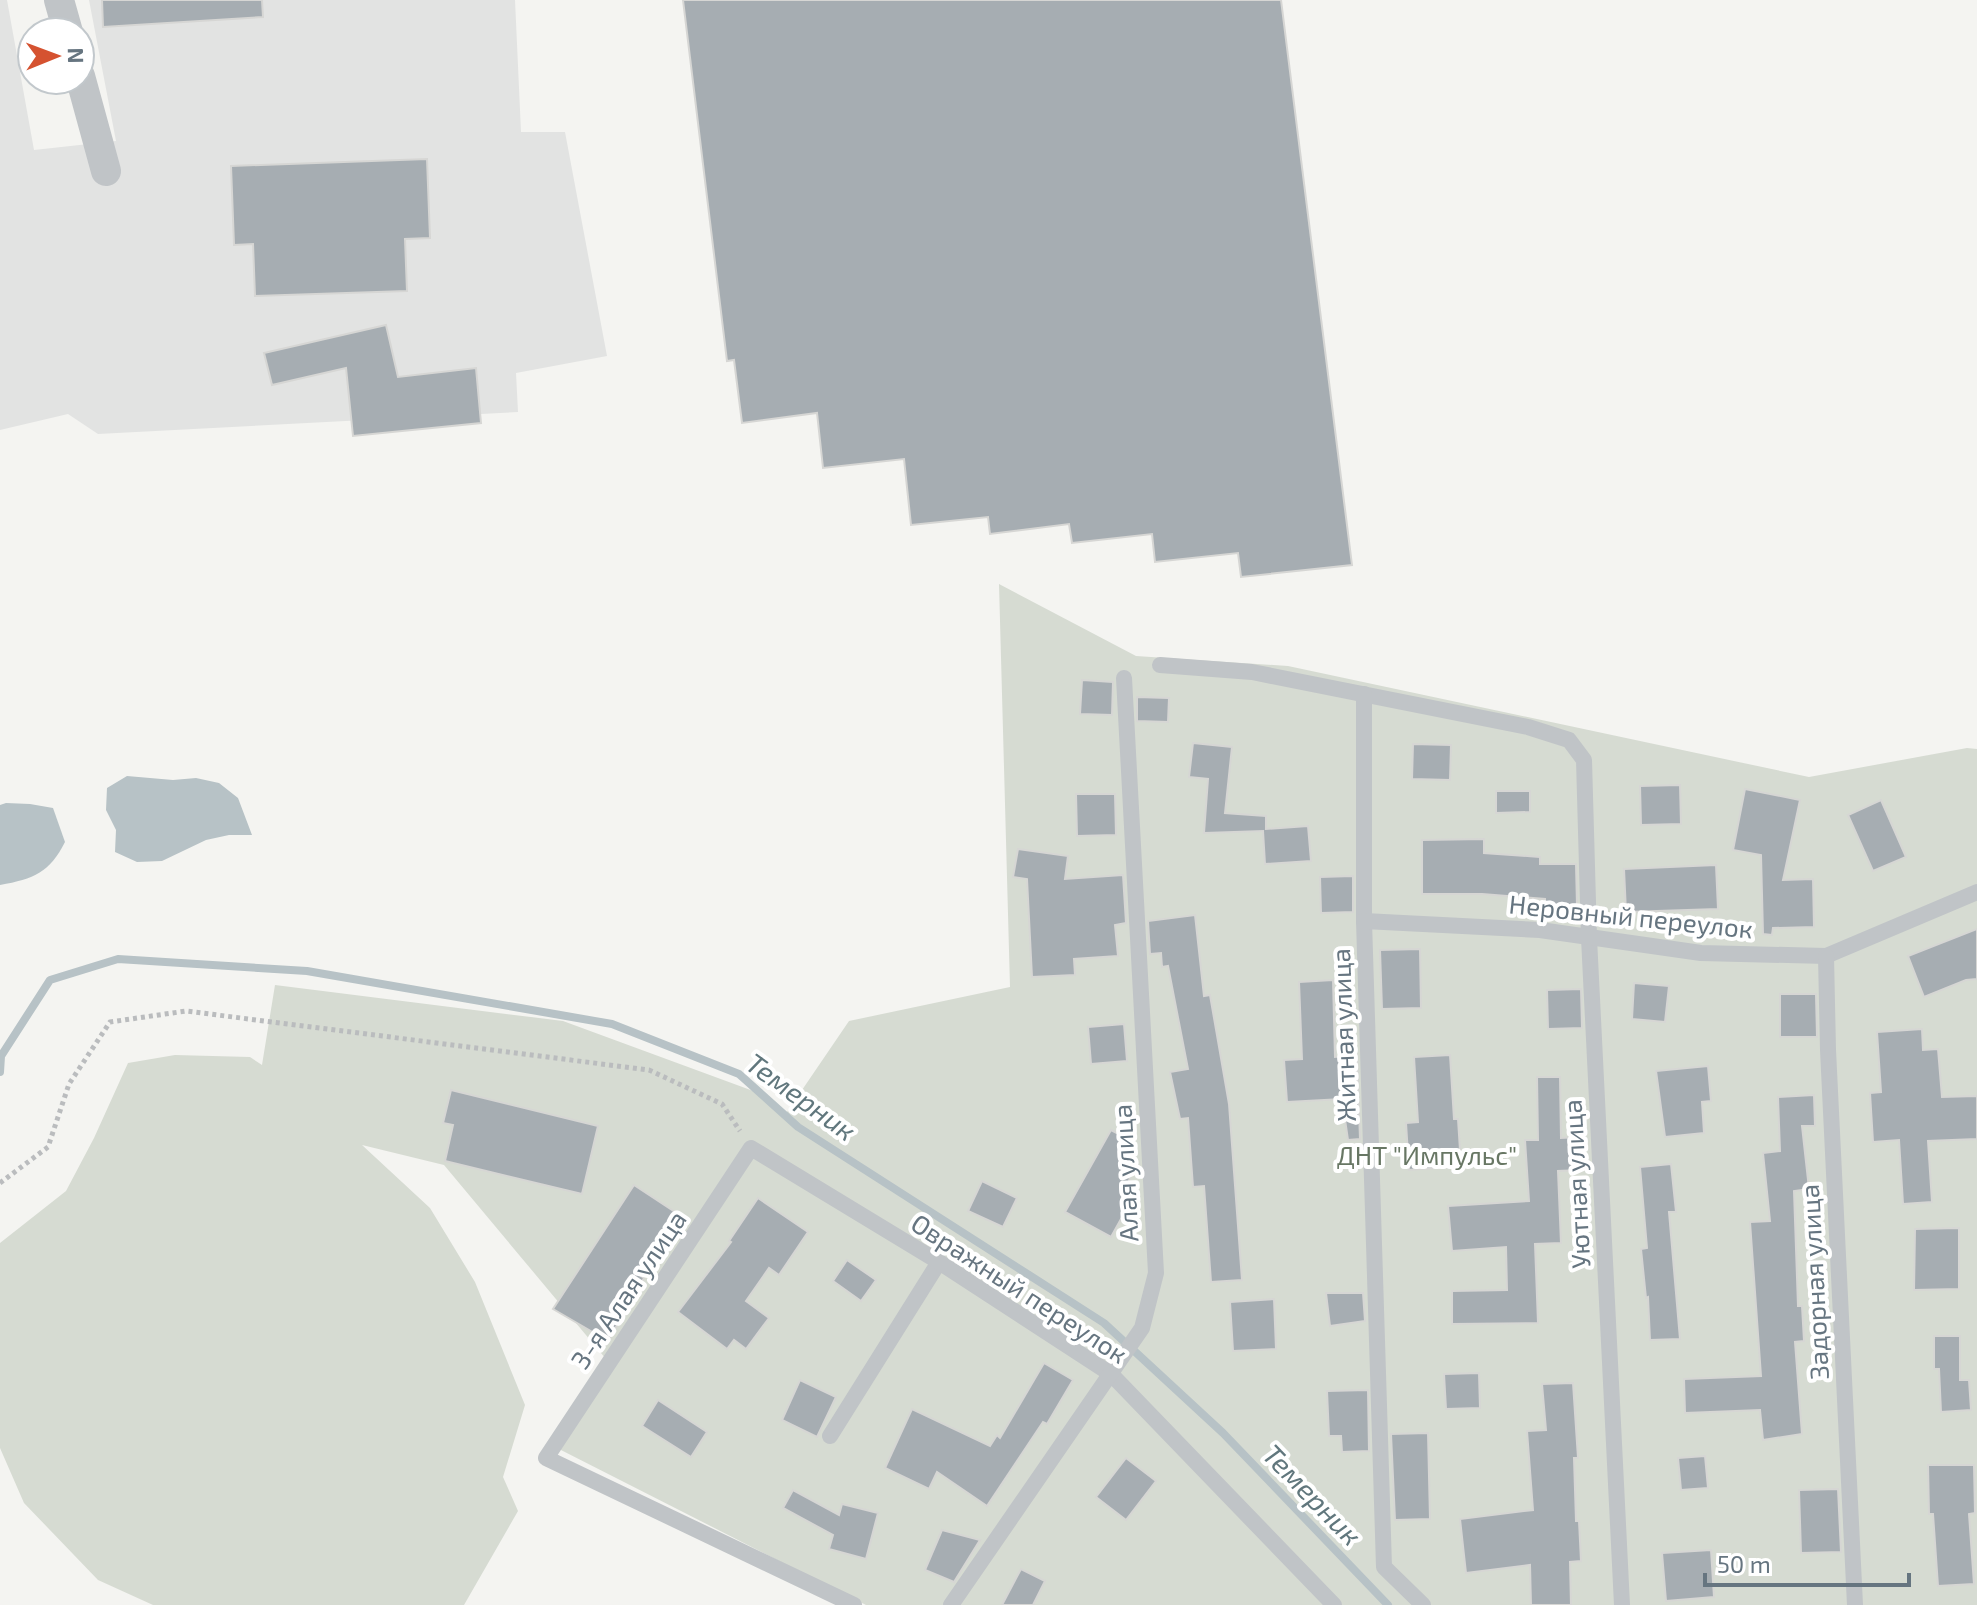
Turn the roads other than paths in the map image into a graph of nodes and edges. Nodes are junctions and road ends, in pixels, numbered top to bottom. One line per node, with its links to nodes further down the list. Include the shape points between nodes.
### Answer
1 (85, 96): 2 (street)
2 (106, 171)
3 (1160, 665): 5 (lane, via 1252,672)
4 (1124, 678): 12 (lane, Алая улица, via 1156,1273 1142,1328)
5 (1364, 694): 7 (lane, Житная улица); 8 (lane, Уютная улица, via 1569,740 1584,760)
6 (1977, 892): 9 (lane, Неровный переулок)
7 (1364, 921): 8 (lane, Неровный переулок, via 1540,930); 17 (lane, Житная улица, via 1384,1567)
8 (1589, 938): 9 (lane, Неровный переулок, via 1701,953); 18 (lane, Уютная улица)
9 (1826, 956): 19 (lane, Задорная улица)
10 (751, 1148): 11 (lane, Овражный переулок); 14 (lane, 3-я Алая улица, via 546,1458)
11 (939, 1262): 12 (lane, Овражный переулок); 13 (lane)
12 (1111, 1374): 15 (lane, Алая улица); 16 (lane, Овражный переулок)
13 (830, 1436)
14 (854, 1605)
15 (951, 1605)
16 (1334, 1605)
17 (1423, 1605)
18 (1622, 1605)
19 (1855, 1605)

